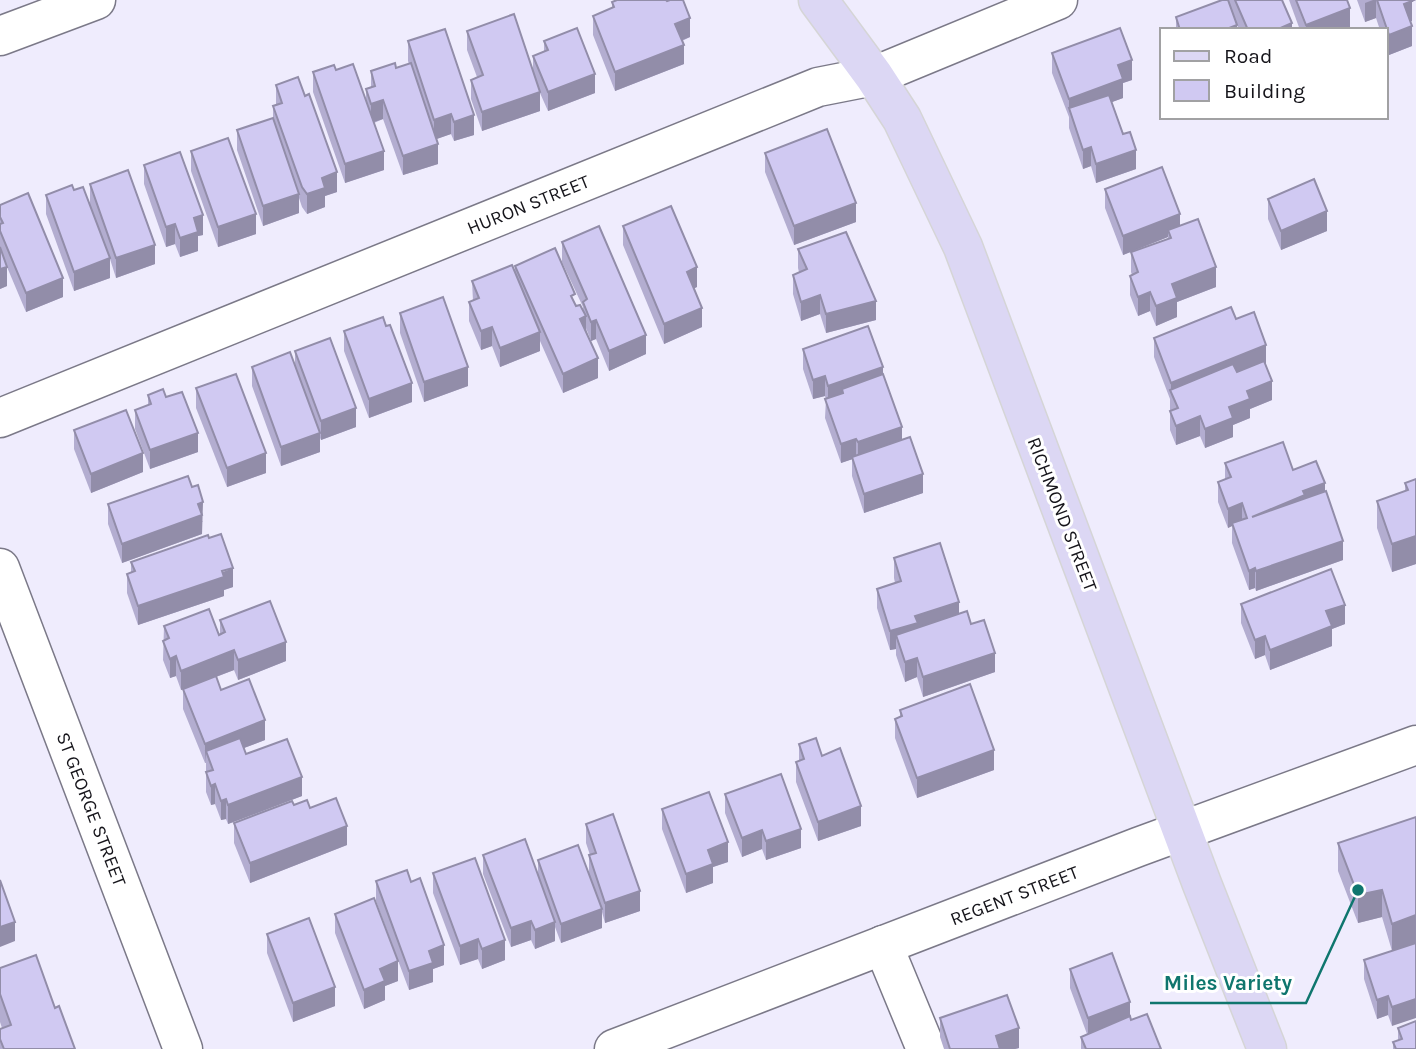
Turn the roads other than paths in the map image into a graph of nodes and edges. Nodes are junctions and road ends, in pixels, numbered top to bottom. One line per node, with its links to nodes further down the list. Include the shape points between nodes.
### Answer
1 (96, 0): 4 (street)
2 (818, 0): 5 (main road, RICHMOND STREET)
3 (1058, 0): 5 (street, HURON STREET)
4 (0, 36)
5 (874, 76): 6 (street, HURON STREET, via 818,87); 9 (main road, RICHMOND STREET, via 902,119 963,247)
6 (0, 418)
7 (0, 568): 11 (street, ST GEORGE STREET)
8 (1416, 745): 9 (street, REGENT STREET)
9 (1182, 830): 10 (street, REGENT STREET); 14 (main road, RICHMOND STREET)
10 (883, 946): 12 (street, REGENT STREET); 13 (street)
11 (183, 1049)
12 (614, 1049)
13 (926, 1049)
14 (1267, 1049)

